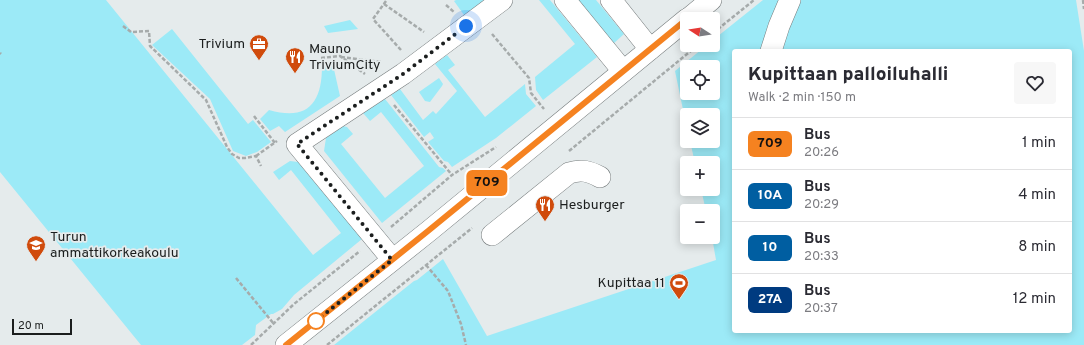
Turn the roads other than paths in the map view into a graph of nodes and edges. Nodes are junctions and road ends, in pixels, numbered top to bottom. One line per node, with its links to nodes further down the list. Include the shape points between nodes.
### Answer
1 (502, 0): 13 (street, via 403,74 297,144)
2 (564, 0): 10 (street)
3 (611, 0): 8 (street)
4 (711, 0): 6 (street)
5 (790, 0): 9 (street)
6 (696, 12)
7 (680, 25): 8 (street)
8 (650, 49): 10 (street)
9 (772, 49)
10 (623, 71): 13 (street)
11 (600, 177): 12 (street, via 582,170 569,173)
12 (492, 235)
13 (392, 260): 14 (street)
14 (286, 345)

